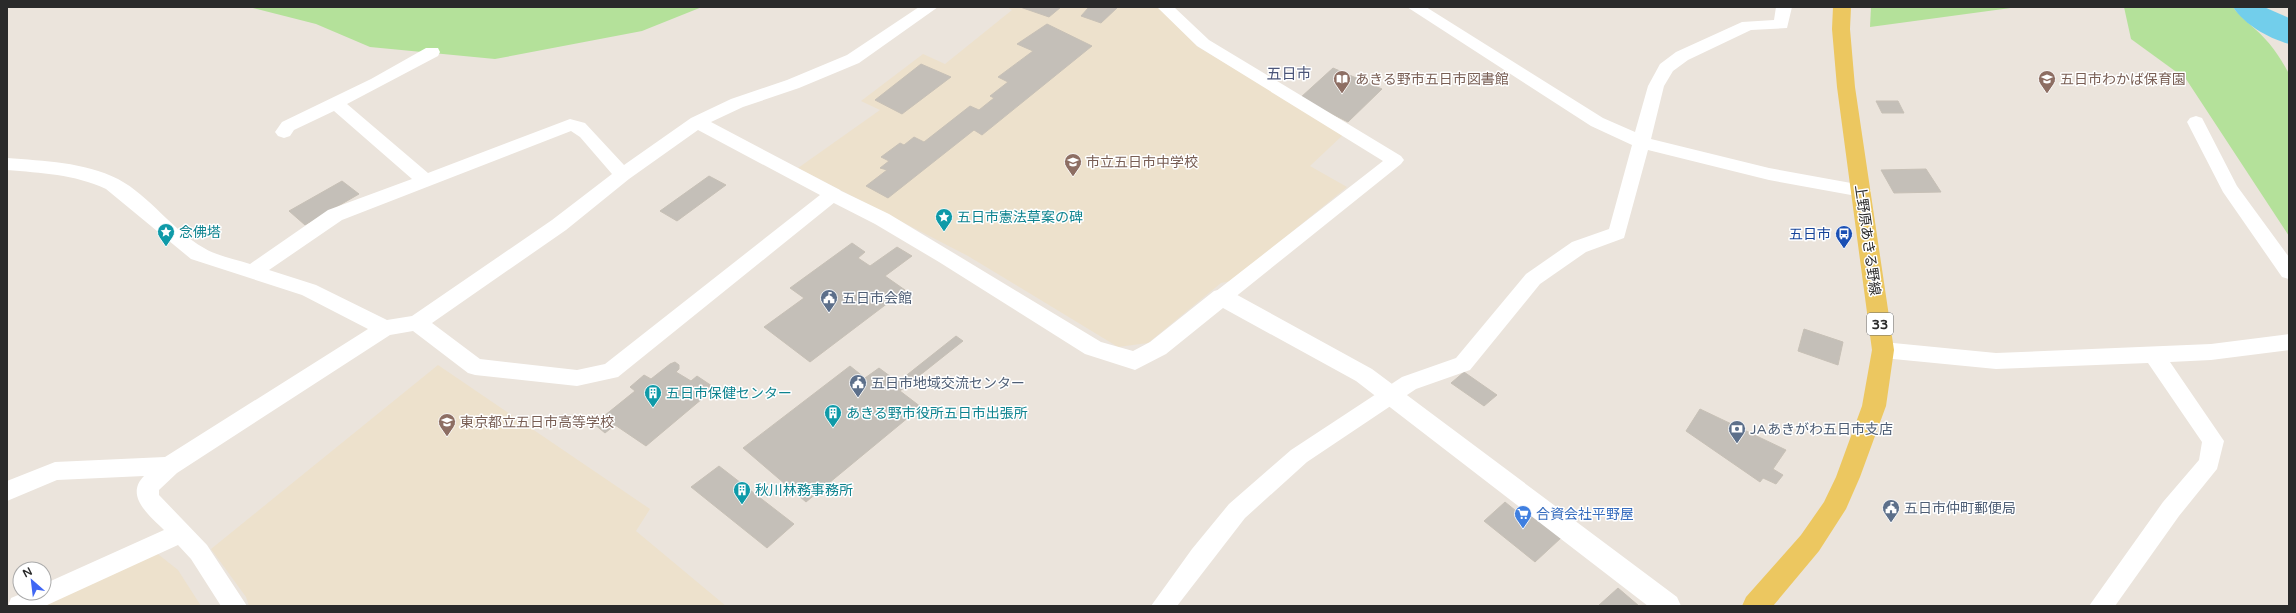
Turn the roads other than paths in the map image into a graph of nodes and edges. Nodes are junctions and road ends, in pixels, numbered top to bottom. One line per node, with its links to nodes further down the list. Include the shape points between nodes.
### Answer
1 (930, 7): 8 (street, via 853,60 737,103)
2 (1165, 7): 19 (street, via 1203,43 1395,160)
3 (1415, 7): 11 (street, via 1597,122)
4 (1784, 7): 11 (street, via 1781,25 1748,25 1682,56 1666,68 1656,86)
5 (1842, 7): 15 (main road, 上野原あきる野線 / 33, via 1841,29 1846,87)
6 (432, 52): 7 (street)
7 (335, 104): 10 (street, via 288,126); 14 (street)
8 (697, 122): 13 (street); 16 (street)
9 (2196, 122): 18 (street, via 2229,188)
10 (284, 132)
11 (1641, 142): 15 (street, via 1769,174); 25 (street, via 1617,233 1579,248 1533,279 1462,364 1409,383)
12 (7, 164): 17 (street, via 57,169 91,175 109,182 125,193 184,246 198,254)
13 (623, 175): 14 (street, via 582,130 570,125); 20 (street, via 559,225)
14 (424, 179): 17 (street, via 335,215)
15 (1862, 192): 23 (main road, 上野原あきる野線 / 33)
16 (833, 194): 19 (street, via 947,257 1093,348 1135,361 1158,348); 20 (street, via 611,371 577,378 475,368)
17 (252, 272): 21 (street, via 309,290)
18 (2289, 272)
19 (1222, 297): 25 (street, via 1364,375)
20 (417, 323): 21 (street)
21 (385, 328): 26 (street)
22 (2289, 342): 24 (street, via 2211,352)
23 (1883, 350): 24 (street, via 1996,361); 33 (main road, 上野原あきる野線 / 33, via 1874,406 1848,477 1833,509 1810,543)
24 (2154, 355): 34 (street, via 2213,441 2209,463 2171,509)
25 (1390, 394): 31 (street, via 1299,456 1237,511); 32 (street)
26 (169, 466): 27 (street, via 55,471); 28 (street, via 148,487 148,498)
27 (7, 491)
28 (182, 533): 29 (street); 30 (street, via 199,552)
29 (20, 606)
30 (235, 606)
31 (1163, 606)
32 (1668, 606)
33 (1755, 606)
34 (2101, 606)

